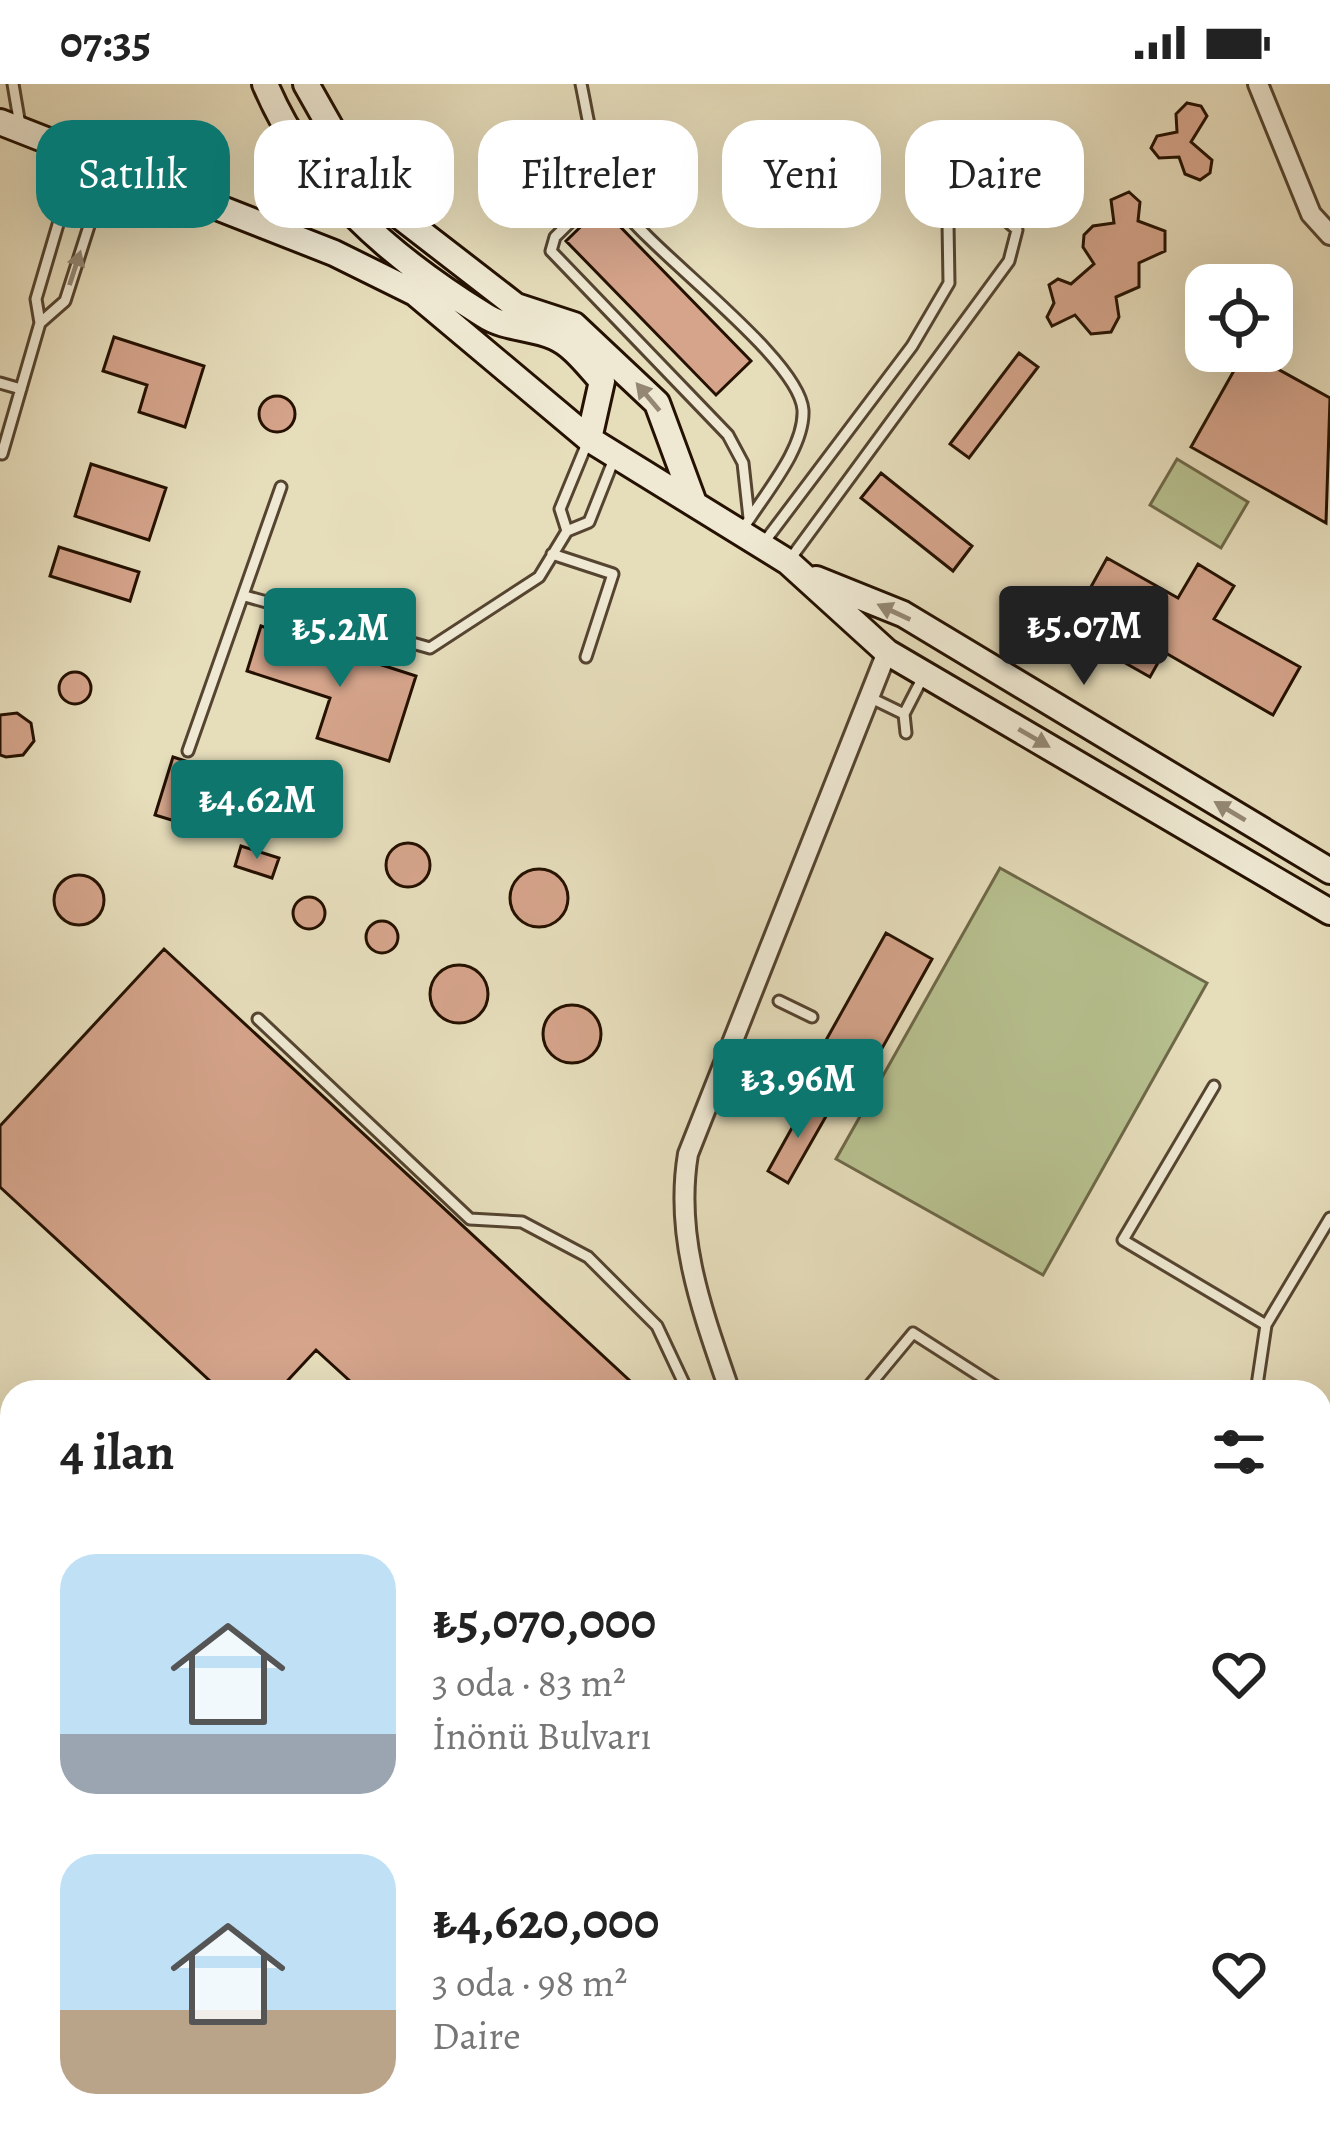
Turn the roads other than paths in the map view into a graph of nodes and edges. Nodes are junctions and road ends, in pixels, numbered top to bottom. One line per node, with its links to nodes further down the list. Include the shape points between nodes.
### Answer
1 (14, 84): 8 (lane)
2 (265, 84): 17 (street, via 293,147 345,212)
3 (306, 84): 6 (street)
4 (581, 84): 7 (lane)
5 (1258, 84): 16 (street, via 1311,214)
6 (326, 120)
7 (588, 120)
8 (10, 126)
9 (230, 213): 25 (street, via 415,293)
10 (57, 228): 22 (lane, via 36,299)
11 (88, 228): 22 (lane, one-way to 11, via 64,301)
12 (384, 228): 17 (street)
13 (415, 228): 18 (street)
14 (564, 228): 31 (lane, via 551,251 728,434 742,463)
15 (642, 228): 31 (lane, via 780,366 801,400 798,437)
16 (1330, 235)
17 (378, 236): 19 (street)
18 (433, 242): 19 (street); 20 (street)
19 (415, 263): 21 (street)
20 (472, 273): 21 (street); 29 (street, one-way to 20, via 657,403 574,325 516,307)
21 (454, 293): 25 (street, via 487,318 553,336 602,381)
22 (40, 323): 24 (lane)
23 (0, 383): 24 (lane)
24 (21, 389): 26 (lane)
25 (589, 439): 27 (street); 30 (lane, via 560,509)
26 (2, 454)
27 (616, 454): 29 (street); 30 (lane, via 589,522)
28 (281, 487): 34 (lane)
29 (694, 503): 31 (street)
30 (567, 531): 32 (lane)
31 (751, 532): 33 (street); 33 (lane, via 921,330 949,284 948,224 972,190 1017,230 1009,261)
32 (553, 554): 34 (lane, via 538,577 430,648); 36 (lane, via 613,574)
33 (796, 568): 35 (street); 42 (street, one-way to 33, via 903,614)
34 (245, 596): 41 (lane)
35 (887, 652): 37 (street); 38 (street)
36 (586, 657)
37 (924, 674): 39 (lane); 43 (street, one-way to 43)
38 (869, 698): 39 (lane); 51 (street, via 688,1154 680,1204 690,1266)
39 (904, 713): 40 (lane)
40 (906, 734)
41 (188, 751)
42 (1330, 871)
43 (1330, 912)
44 (778, 1000): 45 (lane)
45 (812, 1018)
46 (258, 1019): 50 (lane, via 470,1219 522,1222 588,1256 657,1326)
47 (1214, 1086): 49 (lane, via 1123,1240)
48 (1330, 1218): 49 (lane)
49 (1266, 1324): 54 (lane)
50 (682, 1380)
51 (726, 1380)
52 (874, 1380): 53 (lane, via 913,1334)
53 (986, 1380)
54 (1258, 1380)

